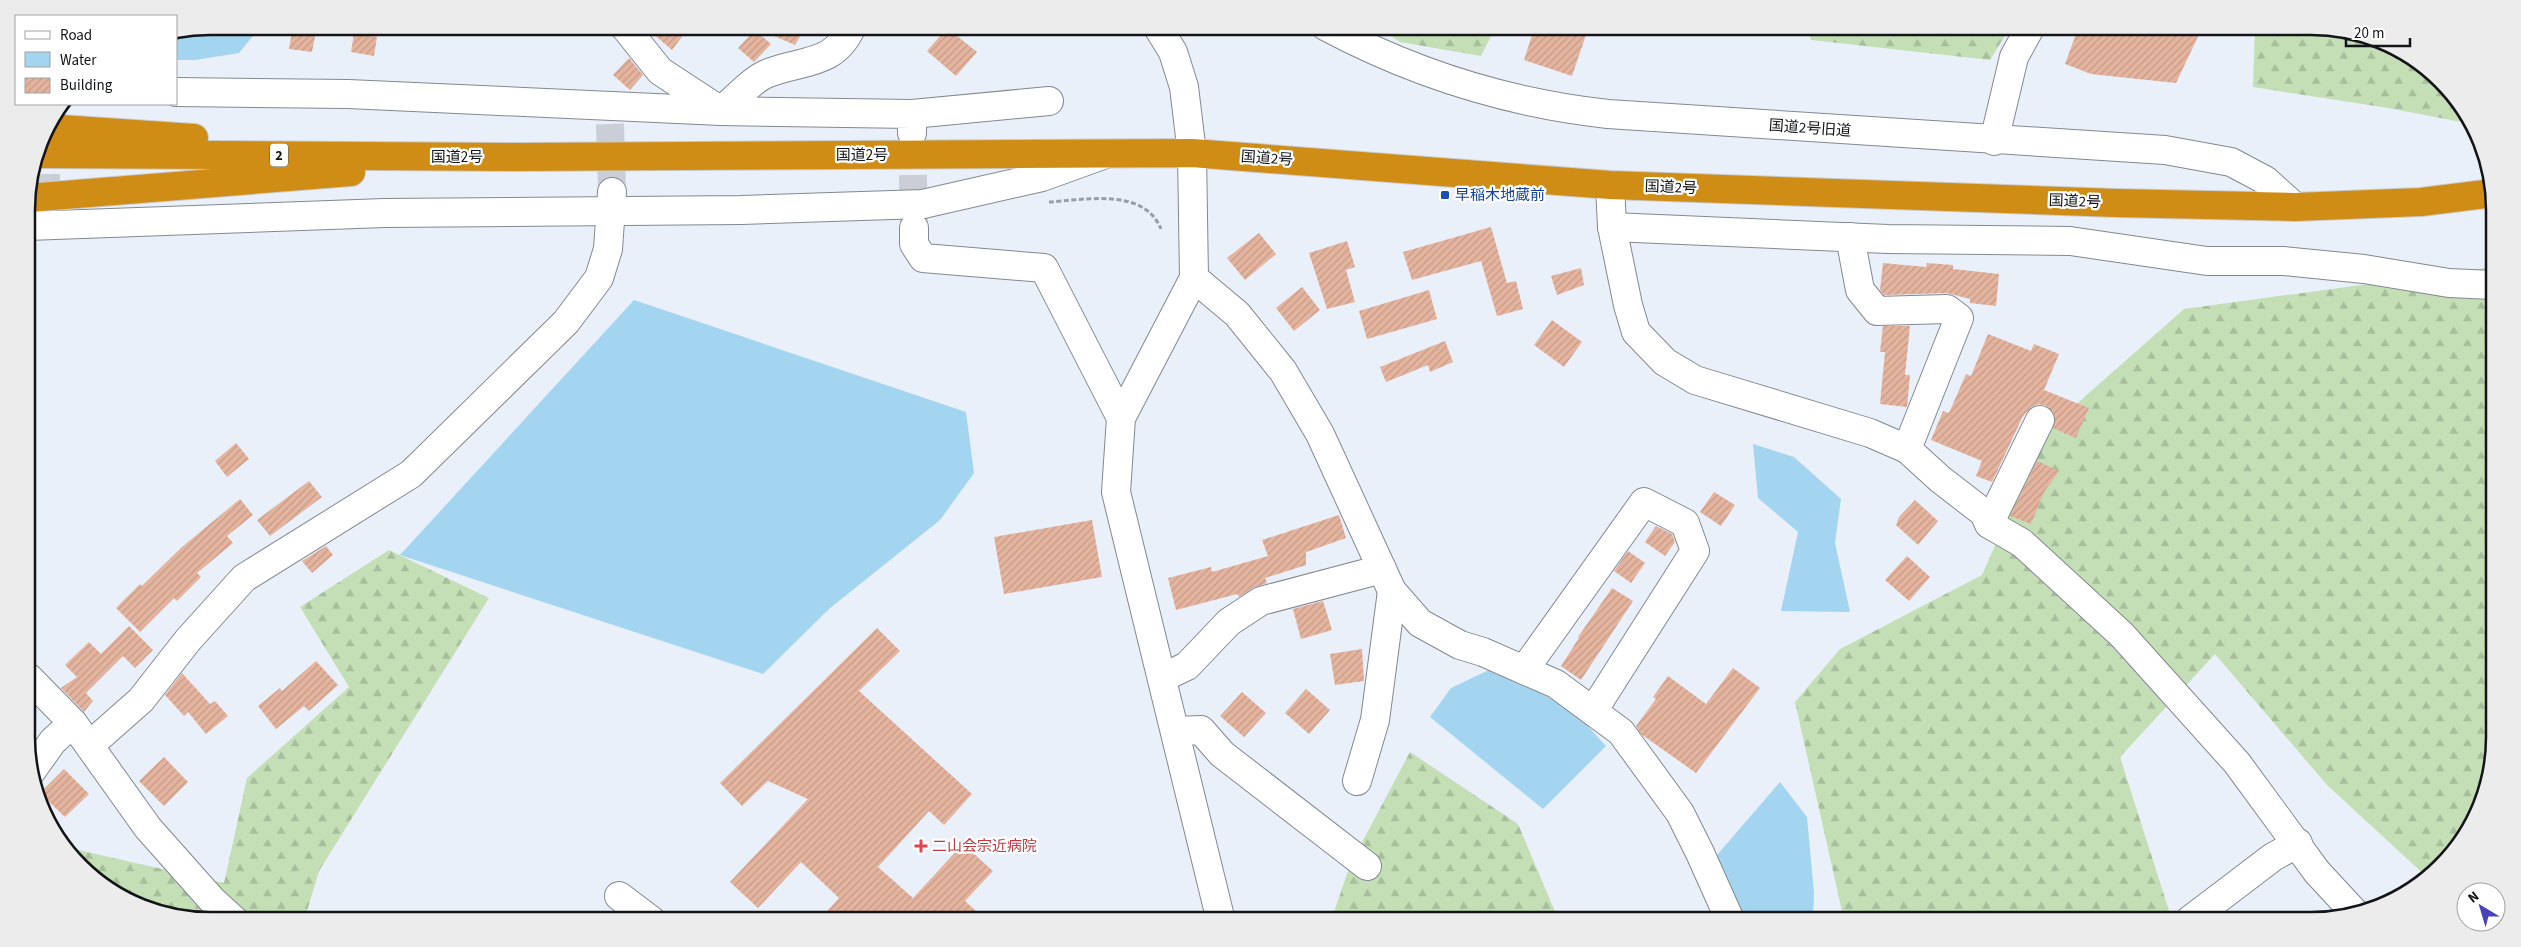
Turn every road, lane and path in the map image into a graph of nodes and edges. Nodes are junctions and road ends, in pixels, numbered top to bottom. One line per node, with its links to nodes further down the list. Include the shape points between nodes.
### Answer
1 (631, 35): 8 (street, via 660,70)
2 (849, 35): 8 (street, via 846,42 829,56 763,75)
3 (1163, 35): 11 (street, via 1173,52 1184,87)
4 (1342, 35): 10 (street, 国道2号旧道, via 1370,50 1442,78 1556,108)
5 (2026, 35): 10 (street, via 2014,57)
6 (178, 92): 8 (street, via 348,94 610,115)
7 (1049, 100): 8 (street, via 912,123)
8 (721, 111)
9 (55, 129): 14 (highway, via 208,139)
10 (1994, 141): 19 (street, 国道2号旧道, via 2165,150 2231,162 2265,180)
11 (1192, 153): 13 (highway, 国道2号 / 2); 16 (highway, 国道2号 / 2); 24 (street)
12 (44, 154): 14 (highway, 国道2号 / 2)
13 (1107, 154): 15 (highway, 国道2号 / 2); 18 (street, via 1042,177 923,204 741,210)
14 (255, 155): 15 (highway, 国道2号 / 2)
15 (519, 157): 20 (highway)
16 (1610, 185): 19 (highway, 国道2号 / 2); 21 (street)
17 (2485, 195): 19 (highway, 国道2号 / 2, via 2421,202)
18 (611, 200): 20 (street, via 376,213); 37 (street, via 608,249 599,278 566,322 411,474 244,578 140,700)
19 (2295, 207)
20 (36, 216)
21 (1612, 227): 23 (street); 28 (street, via 1636,332 1665,362 1695,380 1870,432)
22 (914, 228): 26 (street, via 914,244 924,258 1044,268)
23 (1850, 237): 25 (street, via 2070,241 2207,261 2284,261 2364,269 2449,283); 28 (street, via 1860,290 1877,311 1947,309 1959,318)
24 (1194, 278): 26 (street); 30 (street, via 1237,314 1284,371 1320,434)
25 (2486, 285)
26 (1121, 418): 32 (street, via 1116,492)
27 (2040, 420): 29 (street)
28 (1907, 449): 29 (street, via 1984,513)
29 (1989, 524): 40 (street, via 2022,543 2122,635 2237,763)
30 (1387, 580): 31 (street, via 1420,623 1460,645); 32 (street, via 1261,601 1229,622 1187,666); 39 (street, via 1375,720)
31 (1524, 670): 34 (street, via 1556,684); 34 (street, via 1644,502 1684,524 1695,551)
32 (1162, 678): 36 (street)
33 (35, 684): 35 (street)
34 (1592, 711): 47 (street, via 1621,732 1680,813)
35 (73, 723): 37 (street); 38 (street, via 53,741)
36 (1175, 732): 41 (street, via 1201,730 1222,754); 46 (street)
37 (90, 745): 44 (street, via 148,828)
38 (37, 763)
39 (1357, 781)
40 (2298, 843): 43 (street, via 2317,872); 48 (street, via 2273,857)
41 (1367, 866)
42 (619, 896): 45 (street)
43 (2350, 908)
44 (225, 912)
45 (637, 912)
46 (1219, 912)
47 (1726, 912)
48 (2201, 912)

